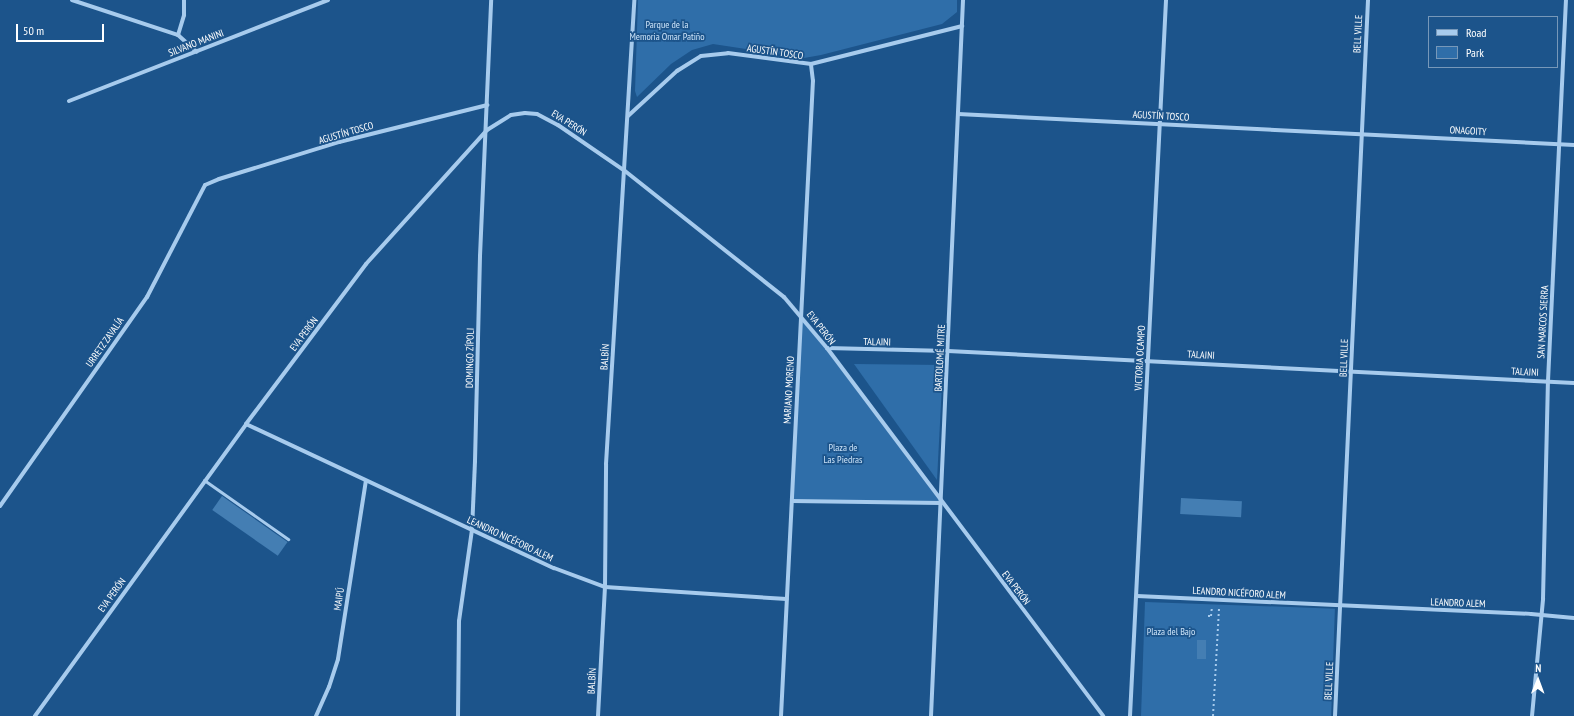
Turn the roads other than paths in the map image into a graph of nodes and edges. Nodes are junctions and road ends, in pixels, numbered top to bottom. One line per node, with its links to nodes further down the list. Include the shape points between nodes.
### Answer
1 (72, 0): 11 (street)
2 (184, 0): 11 (street, via 184,15)
3 (328, 0): 12 (street, SILVANO MANINI)
4 (492, 0): 15 (street, DOMINGO ZÍPOLI)
5 (634, 0): 17 (street, BALBÍN)
6 (963, 0): 10 (street, BARTOLOMÉ MITRE)
7 (1166, 0): 18 (street, VICTORIA OCAMPO)
8 (1368, 0): 20 (street, BELL VILLE)
9 (1566, 0): 21 (street, SAN MARCOS SIERRA)
10 (962, 26): 13 (street, AGUSTÍN TOSCO); 16 (street, BARTOLOMÉ MITRE)
11 (178, 35): 12 (street)
12 (197, 52): 14 (street, SILVANO MANINI)
13 (811, 64): 17 (street, AGUSTÍN TOSCO, via 728,53 701,56 677,71); 25 (street, MARIANO MORENO, via 813,81)
14 (69, 101)
15 (487, 105): 19 (street, DOMINGO ZÍPOLI); 24 (street, AGUSTÍN TOSCO, via 339,142)
16 (958, 114): 18 (street, AGUSTÍN TOSCO); 27 (street, BARTOLOMÉ MITRE)
17 (628, 116): 23 (street, BALBÍN)
18 (1160, 124): 20 (street, AGUSTÍN TOSCO); 28 (street, VICTORIA OCAMPO)
19 (487, 130): 23 (street, EVA PERÓN, via 511,115 536,114 558,125); 32 (street, EVA PERÓN, via 366,264); 38 (street, DOMINGO ZÍPOLI, via 480,256)
20 (1362, 133): 21 (street, ONAGOITY); 29 (street, BELL VILLE)
21 (1558, 144): 22 (street, ONAGOITY); 30 (street, SAN MARCOS SIERRA)
22 (1574, 145)
23 (625, 171): 25 (street, EVA PERÓN, via 764,279); 40 (street, BALBÍN, via 606,464)
24 (211, 181): 37 (street, URRETZ ZAVALÍA, via 202,190 147,297)
25 (800, 315): 26 (street, EVA PERÓN); 35 (street, MARIANO MORENO)
26 (827, 348): 27 (street, TALAINI); 36 (street, EVA PERÓN)
27 (948, 351): 28 (street, TALAINI); 36 (street, BARTOLOMÉ MITRE)
28 (1148, 361): 29 (street, TALAINI); 41 (street, VICTORIA OCAMPO)
29 (1352, 370): 30 (street, TALAINI); 43 (street, BELL VILLE)
30 (1548, 381): 31 (street, TALAINI); 44 (street, SAN MARCOS SIERRA)
31 (1574, 382)
32 (246, 424): 33 (street, EVA PERÓN); 34 (street, LEANDRO NICÉFORO ALEM)
33 (204, 480): 39 (lane); 46 (street, EVA PERÓN)
34 (366, 481): 38 (street, LEANDRO NICÉFORO ALEM); 47 (street, MAIPÚ, via 338,659)
35 (792, 501): 36 (street); 42 (street, MARIANO MORENO)
36 (942, 503): 51 (street, BARTOLOMÉ MITRE); 52 (street, EVA PERÓN)
37 (0, 506)
38 (472, 530): 40 (street, LEANDRO NICÉFORO ALEM, via 554,568); 48 (street, DOMINGO ZÍPOLI, via 459,621)
39 (288, 539)
40 (605, 587): 42 (street, LEANDRO NICÉFORO ALEM); 49 (street, BALBÍN)
41 (1137, 596): 43 (street, LEANDRO NICÉFORO ALEM); 53 (street, VICTORIA OCAMPO)
42 (787, 599): 50 (street, MARIANO MORENO)
43 (1341, 606): 44 (street, LEANDRO ALEM); 54 (street, BELL VILLE)
44 (1541, 616): 45 (street, LEANDRO ALEM); 55 (street, SAN MARCOS SIERRA)
45 (1574, 618)
46 (35, 716)
47 (316, 716)
48 (458, 716)
49 (598, 716)
50 (781, 716)
51 (931, 716)
52 (1103, 716)
53 (1130, 716)
54 (1335, 716)
55 (1532, 716)

